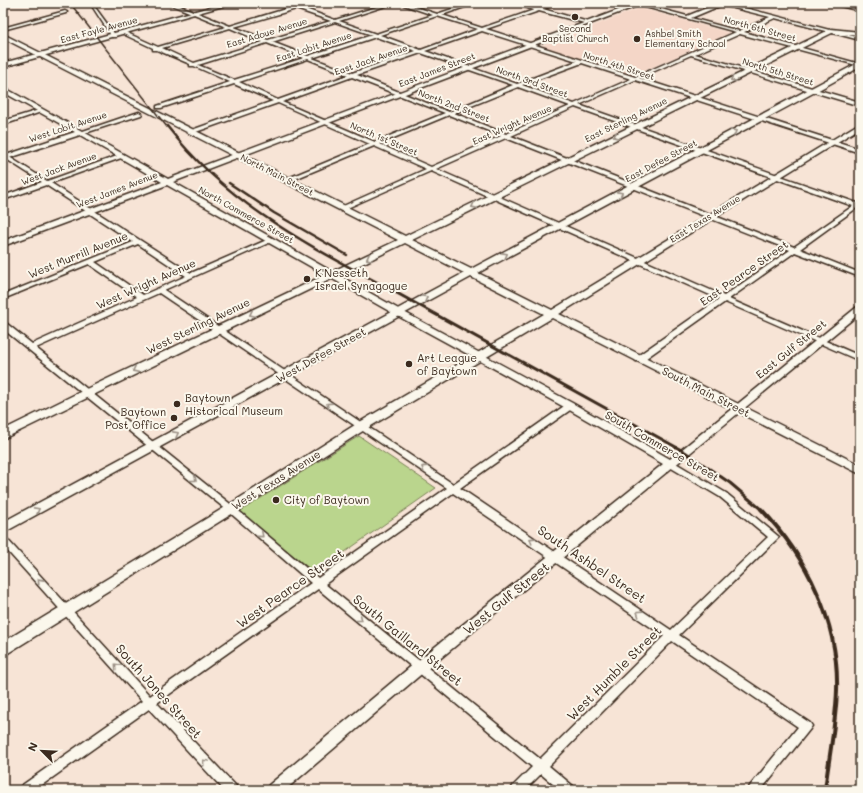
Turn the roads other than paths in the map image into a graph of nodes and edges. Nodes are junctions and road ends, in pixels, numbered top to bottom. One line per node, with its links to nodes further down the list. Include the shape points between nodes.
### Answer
1 (169, 3): 18 (street, North 2nd Street)
2 (231, 3): 18 (street, East Fayle Avenue)
3 (284, 3): 14 (street, North 3rd Street)
4 (311, 3): 14 (street)
5 (393, 3): 22 (street, East Adoue Avenue)
6 (400, 3): 19 (street, North 4th Street)
7 (474, 3): 19 (street, East Lobit Avenue)
8 (515, 3): 15 (street)
9 (557, 3): 15 (street, East Jack Avenue)
10 (638, 3): 21 (street, North 6th Street); 23 (street, East James Street)
11 (721, 3): 20 (street); 21 (street)
12 (831, 3): 16 (street)
13 (93, 7): 33 (street)
14 (297, 7): 22 (street, North 3rd Street); 24 (street)
15 (538, 10): 23 (street); 26 (street, East Jack Avenue)
16 (860, 10)
17 (65, 12): 25 (street)
18 (195, 13): 24 (street, North 2nd Street); 29 (street, East Fayle Avenue)
19 (437, 15): 26 (street, North 4th Street); 31 (street, East Lobit Avenue)
20 (774, 17): 27 (street); 28 (street, East Wright Avenue)
21 (687, 18): 28 (street, North 6th Street)
22 (336, 21): 31 (street, North 3rd Street); 35 (street, East Adoue Avenue)
23 (586, 23): 36 (street, East James Street)
24 (230, 27): 35 (street, North 2nd Street); 37 (street)
25 (3, 29)
26 (481, 30): 36 (street, North 4th Street); 39 (street, East Jack Avenue)
27 (831, 31): 30 (main road); 34 (street); 38 (main road, East Sterling Avenue)
28 (740, 32): 38 (street, North 6th Street); 40 (street, East Wright Avenue)
29 (123, 33): 33 (street, East Fayle Avenue); 37 (street, North 1st Street)
30 (860, 34)
31 (376, 35): 39 (street, North 3rd Street); 42 (street, East Lobit Avenue)
32 (3, 36): 41 (main road, North Main Street)
33 (114, 36): 41 (street, East Fayle Avenue)
34 (860, 39)
35 (267, 41): 42 (street, North 2nd Street); 45 (street, East Adoue Avenue)
36 (529, 45): 43 (street, North 4th Street); 47 (street, East James Street)
37 (155, 48): 45 (street, North 1st Street)
38 (797, 48): 46 (street, North 6th Street); 48 (main road, East Sterling Avenue)
39 (420, 51): 47 (street, North 3rd Street); 49 (street, East Jack Avenue)
40 (691, 54): 48 (street, North 5th Street); 50 (street, East Wright Avenue)
41 (42, 55): 44 (street, East Fayle Avenue); 69 (main road, North Main Street)
42 (308, 58): 49 (street, North 2nd Street); 51 (street, East Lobit Avenue)
43 (580, 62): 50 (street, North 4th Street); 52 (street)
44 (3, 65)
45 (192, 65): 51 (street, North 1st Street)
46 (860, 65): 54 (main road, East Defee Street)
47 (468, 68): 52 (street, North 3rd Street); 55 (street, East James Street)
48 (749, 71): 54 (street, North 5th Street); 56 (main road, East Sterling Avenue, one-way to 56)
49 (351, 75): 55 (street, North 2nd Street); 57 (street, East Jack Avenue)
50 (635, 79): 56 (street, North 4th Street); 59 (street, East Wright Avenue)
51 (232, 82): 57 (street, North 1st Street); 60 (street, East Lobit Avenue)
52 (518, 86): 59 (street, North 3rd Street); 63 (street)
53 (4, 90): 61 (street, North Commerce Street)
54 (813, 91): 58 (street, North 5th Street); 64 (main road, East Defee Street)
55 (400, 94): 63 (street, North 2nd Street); 66 (street, East James Street)
56 (694, 98): 64 (street, North 4th Street); 68 (main road, East Sterling Avenue)
57 (277, 102): 66 (street, North 1st Street); 69 (street, East Jack Avenue)
58 (860, 104)
59 (575, 106): 68 (street, North 3rd Street); 71 (street, East Wright Avenue)
60 (159, 107)
61 (41, 111): 65 (street); 70 (street, North Commerce Street)
62 (139, 114): 70 (street, West Lobit Avenue)
63 (451, 114): 71 (street, North 2nd Street); 73 (street)
64 (759, 118): 72 (street, North 4th Street); 74 (main road, East Defee Street, one-way to 64)
65 (3, 123)
66 (323, 123): 73 (street, North 1st Street); 76 (street, East James Street)
67 (860, 126): 72 (main road, East Texas Avenue)
68 (636, 127): 74 (street, North 3rd Street); 79 (main road, East Sterling Avenue, one-way to 79)
69 (191, 132): 76 (main road, North Main Street)
70 (80, 133): 77 (street, North Commerce Street); 78 (street, West Lobit Avenue)
71 (507, 136): 79 (street, North 2nd Street); 80 (street, East Wright Avenue)
72 (834, 142): 75 (street, North 4th Street); 81 (main road, East Texas Avenue)
73 (374, 145): 80 (street, North 1st Street); 82 (street)
74 (702, 150): 81 (street, North 3rd Street); 85 (main road, East Defee Street)
75 (860, 151)
76 (238, 154): 82 (main road, North Main Street); 83 (street, West James Avenue)
77 (122, 156): 83 (street, North Commerce Street); 84 (street, West Jack Avenue)
78 (4, 157): 84 (street)
79 (569, 159): 85 (street, North 2nd Street); 86 (main road, East Sterling Avenue)
80 (431, 169): 86 (street, North 1st Street); 89 (street, East Wright Avenue)
81 (775, 176): 88 (street, North 3rd Street); 91 (main road, East Texas Avenue)
82 (288, 180): 89 (main road, North Main Street)
83 (167, 181): 90 (street, West James Avenue); 93 (street, North Commerce Street)
84 (46, 183): 87 (street, West Jack Avenue); 90 (street)
85 (636, 186): 91 (street, North 2nd Street); 92 (main road, East Defee Street, one-way to 85)
86 (493, 197): 92 (street, North 1st Street); 94 (main road, East Sterling Avenue, one-way to 94)
87 (3, 198)
88 (859, 205): 97 (street, East Pearce Street)
89 (343, 208): 94 (main road, North Main Street)
90 (90, 211): 95 (street); 96 (street, West James Avenue)
91 (710, 216): 97 (street, North 2nd Street); 99 (main road, East Texas Avenue)
92 (559, 227): 99 (street, North 1st Street); 100 (main road, East Defee Street, one-way to 92)
93 (271, 240): 101 (street, North Commerce Street); 103 (street, West Wright Avenue)
94 (404, 240): 100 (main road, North Main Street); 101 (main road, West Sterling Avenue, one-way to 101)
95 (138, 242): 98 (street, West Murrill Avenue); 103 (street)
96 (3, 244)
97 (796, 250): 102 (street, North 2nd Street); 107 (street, East Pearce Street)
98 (89, 261): 105 (street, West Murrill Avenue); 106 (street)
99 (638, 262): 107 (street, North 1st Street); 110 (main road, East Texas Avenue)
100 (471, 273): 109 (main road, West Defee Street, one-way to 100); 110 (main road, North Main Street)
101 (333, 275): 109 (street, North Commerce Street); 112 (main road, West Sterling Avenue, one-way to 112)
102 (860, 275)
103 (191, 276): 104 (street, West Wright Avenue)
104 (159, 290): 106 (street, West Wright Avenue); 112 (street, South Ashbel Street)
105 (3, 297)
106 (142, 298): 114 (street, West Wright Avenue)
107 (724, 300): 113 (street, North 1st Street); 116 (street, East Pearce Street)
108 (860, 309): 113 (street, East Gulf Street)
109 (399, 313): 115 (street, North Commerce Street); 118 (main road, West Defee Street)
110 (551, 314): 115 (main road, West Texas Avenue); 116 (main road, South Main Street)
111 (3, 325): 114 (street, South Gaillard Street)
112 (218, 330): 118 (street, South Ashbel Street); 119 (main road, West Sterling Avenue, one-way to 119)
113 (820, 341): 117 (street, North 1st Street); 121 (street, East Gulf Street)
114 (30, 348): 119 (street, South Gaillard Street)
115 (481, 357): 120 (street, South Commerce Street); 122 (main road, West Texas Avenue)
116 (639, 359): 121 (main road, South Main Street)
117 (860, 359)
118 (285, 375): 122 (street, South Ashbel Street, one-way to 118); 124 (main road, West Defee Street, one-way to 118)
119 (88, 392): 123 (main road, West Sterling Avenue); 124 (street, South Gaillard Street)
120 (570, 406): 125 (street, South Commerce Street); 127 (street, West Pearce Street)
121 (738, 408): 125 (street, West Gulf Street); 126 (main road, South Main Street)
122 (362, 426): 127 (street, South Ashbel Street, one-way to 122); 128 (main road, West Texas Avenue)
123 (3, 435)
124 (152, 446): 128 (street, South Gaillard Street, one-way to 128); 129 (main road, West Defee Street, one-way to 124)
125 (671, 464): 131 (street, West Gulf Street); 132 (street, South Commerce Street, via 723,495 774,537)
126 (860, 470)
127 (454, 488): 131 (street, South Ashbel Street, one-way to 127); 133 (street, West Pearce Street)
128 (231, 509): 133 (street, South Gaillard Street, one-way to 133); 134 (main road, West Texas Avenue)
129 (3, 528)
130 (3, 540): 134 (street, South Jones Street, one-way to 130)
131 (557, 557): 135 (street, South Ashbel Street, one-way to 131); 137 (street, West Gulf Street)
132 (732, 577): 135 (street, West Humble Street)
133 (318, 584): 137 (street, South Gaillard Street, one-way to 137); 138 (street, West Pearce Street)
134 (66, 610): 136 (main road, West Texas Avenue); 138 (street, South Jones Street, one-way to 134)
135 (672, 635): 139 (street, West Humble Street); 145 (street, South Ashbel Street, via 806,726)
136 (3, 649)
137 (420, 667): 139 (street, South Gaillard Street); 142 (street, West Gulf Street)
138 (150, 702): 140 (street, West Pearce Street); 141 (street, South Jones Street, one-way to 138)
139 (541, 767): 143 (street, West Humble Street); 144 (street, South Gaillard Street)
140 (25, 790)
141 (232, 790)
142 (274, 790)
143 (517, 790)
144 (569, 790)
145 (754, 790)

